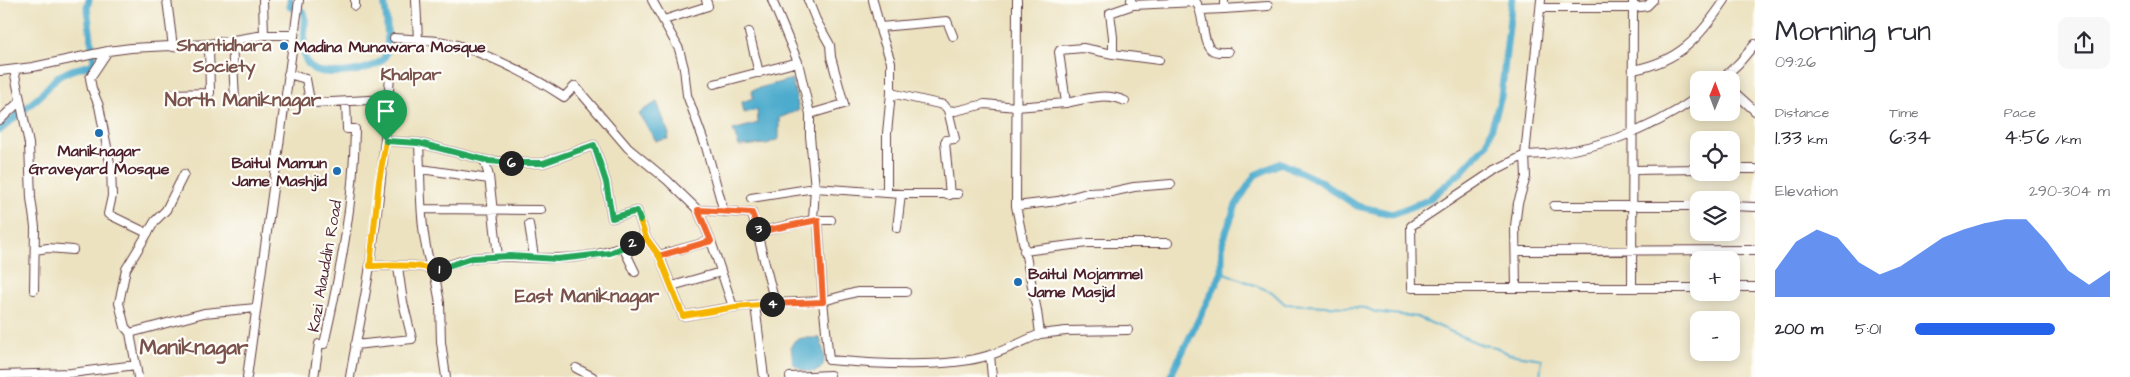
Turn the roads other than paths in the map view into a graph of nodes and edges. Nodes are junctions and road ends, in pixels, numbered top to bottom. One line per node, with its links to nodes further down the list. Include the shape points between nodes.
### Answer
1 (166, 0): 31 (street)
2 (263, 0): 23 (street)
3 (299, 0): 24 (street)
4 (416, 0): 28 (street)
5 (652, 0): 20 (street)
6 (706, 0): 20 (street, via 708,6)
7 (772, 0): 36 (street)
8 (808, 0): 58 (street, via 830,45 844,104)
9 (873, 0): 21 (street)
10 (1017, 0): 55 (street)
11 (1224, 0): 18 (street)
12 (1653, 0): 16 (street, via 1647,6)
13 (1725, 0): 38 (street, via 1695,39 1675,56 1654,66)
14 (1132, 3): 19 (street, via 1193,1); 34 (street, via 1111,12)
15 (1541, 4): 16 (street); 63 (street)
16 (1633, 4): 38 (street)
17 (1268, 6): 18 (street)
18 (1224, 9): 19 (street)
19 (1201, 10): 33 (street, via 1208,46 1214,52)
20 (664, 20): 89 (street, via 679,49 687,95)
21 (880, 27): 25 (street, via 947,21); 45 (street, via 891,62)
22 (749, 32): 41 (street)
23 (264, 35): 24 (street); 27 (street)
24 (293, 35): 42 (street)
25 (953, 36)
26 (394, 38): 28 (street)
27 (232, 40): 29 (street); 49 (street)
28 (418, 40): 88 (street, via 459,46 536,79 564,96 575,86 628,148)
29 (208, 44): 31 (street); 46 (street, via 210,93)
30 (1755, 44): 40 (street)
31 (173, 47): 32 (street)
32 (105, 52): 37 (street); 95 (street, via 90,78 112,168 108,214)
33 (1228, 52)
34 (1113, 54): 35 (street); 53 (street, via 1083,48 1060,50)
35 (1158, 60)
36 (798, 62): 41 (street); 58 (street)
37 (14, 70): 39 (street); 54 (street)
38 (1633, 70): 60 (street)
39 (0, 71)
40 (1731, 71)
41 (760, 73): 44 (street)
42 (288, 74): 51 (street, via 306,79 312,103); 125 (street)
43 (390, 75): 48 (street)
44 (714, 84)
45 (891, 93): 56 (street, via 944,105); 74 (street)
46 (172, 94)
47 (1740, 97): 57 (street)
48 (388, 99): 51 (street); 61 (street)
49 (235, 100)
50 (1125, 100): 53 (street, via 1096,96)
51 (346, 102): 140 (street, Kazi Alauddin Road, via 348,129 355,129 348,209 339,276 324,344 319,344)
52 (1690, 102): 60 (street)
53 (1066, 103): 55 (street)
54 (19, 104): 59 (street); 100 (street, via 29,144)
55 (1016, 107): 56 (street, via 985,104); 79 (street)
56 (948, 110): 77 (street, via 955,139 946,140)
57 (1755, 111)
58 (810, 114): 73 (street)
59 (0, 120)
60 (1634, 132): 63 (street, via 1586,148); 69 (street)
61 (386, 141): 62 (street); 109 (street)
62 (419, 143): 64 (street); 68 (street)
63 (1526, 155): 102 (street, via 1526,177 1515,226); 117 (street, via 1495,170 1411,226 1412,288)
64 (484, 160): 71 (street); 96 (street, via 543,163 594,145 606,182 612,218 637,211)
65 (1690, 169): 69 (street)
66 (1740, 169): 67 (street)
67 (1755, 169)
68 (420, 170): 71 (street); 85 (street)
69 (1633, 170): 81 (street)
70 (184, 174): 95 (street, via 166,210)
71 (489, 179): 86 (street)
72 (1171, 184): 79 (street, via 1087,193 1058,201)
73 (816, 188): 74 (street); 78 (street); 90 (street)
74 (887, 193): 75 (street)
75 (901, 194): 77 (street); 93 (street)
76 (958, 194): 77 (street)
77 (950, 195)
78 (751, 198)
79 (1016, 206): 104 (street)
80 (1554, 206): 81 (street)
81 (1633, 206): 82 (street); 105 (street)
82 (1690, 206)
83 (1740, 206): 84 (street)
84 (1755, 207)
85 (422, 209): 86 (street); 111 (street, via 427,256)
86 (493, 210): 87 (street); 107 (street)
87 (541, 210)
88 (698, 210): 89 (street); 97 (street)
89 (724, 212): 94 (street, via 752,213)
90 (815, 220): 91 (street); 94 (street); 122 (street)
91 (831, 220)
92 (529, 224): 108 (street)
93 (897, 228)
94 (758, 232): 123 (street)
95 (147, 233): 128 (street, via 126,269 119,298 125,327)
96 (646, 238): 99 (street); 106 (street)
97 (711, 241): 106 (street); 113 (street)
98 (1168, 243): 104 (street, via 1088,243)
99 (623, 247): 108 (street, via 610,253 577,257); 112 (street)
100 (35, 250): 101 (street); 120 (street)
101 (73, 250)
102 (1516, 250): 105 (street); 117 (street)
103 (1755, 250): 105 (street)
104 (1024, 251): 129 (street)
105 (1632, 251): 118 (street)
106 (659, 256): 114 (street)
107 (498, 257): 108 (street); 111 (street, via 472,258)
108 (534, 257)
109 (370, 266): 110 (street); 130 (street)
110 (398, 267): 111 (street, via 416,266); 130 (street, via 412,339)
111 (432, 270): 142 (street, via 440,303)
112 (635, 272)
113 (721, 272): 114 (street); 126 (street)
114 (672, 286): 126 (street, via 683,316)
115 (1740, 287): 116 (street)
116 (1755, 287)
117 (1516, 288): 118 (street)
118 (1632, 288): 119 (street)
119 (1690, 288)
120 (34, 290)
121 (906, 292): 122 (street, via 857,292)
122 (823, 302): 123 (street); 132 (street)
123 (775, 303): 124 (street)
124 (755, 305): 126 (street); 144 (street)
125 (256, 308): 128 (street, via 204,313); 139 (street)
126 (733, 308)
127 (1128, 330): 129 (street)
128 (130, 333): 133 (street)
129 (1040, 334): 131 (street)
130 (355, 345): 141 (street)
131 (990, 355): 132 (street, via 963,362 923,364); 146 (street)
132 (829, 360): 137 (street)
133 (136, 365): 136 (street, via 71,373); 138 (street)
134 (576, 368): 143 (street)
135 (0, 369): 136 (street)
136 (0, 375)
137 (830, 376): 145 (street)
138 (138, 377)
139 (247, 377)
140 (314, 377)
141 (350, 377)
142 (446, 377)
143 (593, 377)
144 (764, 377)
145 (790, 377)
146 (992, 377)

